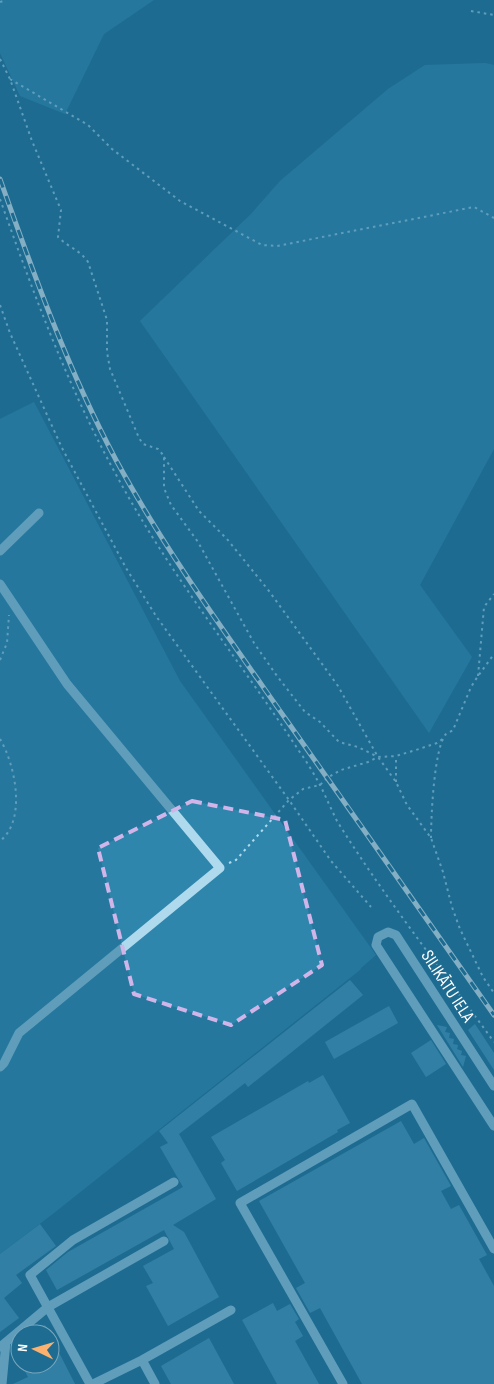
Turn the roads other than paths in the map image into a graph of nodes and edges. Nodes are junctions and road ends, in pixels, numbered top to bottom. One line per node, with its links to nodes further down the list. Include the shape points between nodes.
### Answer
1 (39, 513): 2 (lane)
2 (0, 551)
3 (0, 584): 4 (lane, via 67,684 220,868 19,1034)
4 (0, 1067)
5 (494, 1086): 6 (lane, SILIKĀTU IELA, via 396,935 388,932 378,937 376,945)
6 (494, 1126)
7 (174, 1182): 10 (lane, via 73,1240 30,1275)
8 (164, 1241): 10 (lane)
9 (494, 1249): 17 (lane, via 412,1104 240,1203)
10 (48, 1307): 12 (lane); 15 (lane)
11 (231, 1310): 13 (lane)
12 (3, 1345): 14 (lane)
13 (142, 1360): 15 (lane); 16 (lane)
14 (2, 1384)
15 (92, 1384)
16 (155, 1384)
17 (343, 1384)

